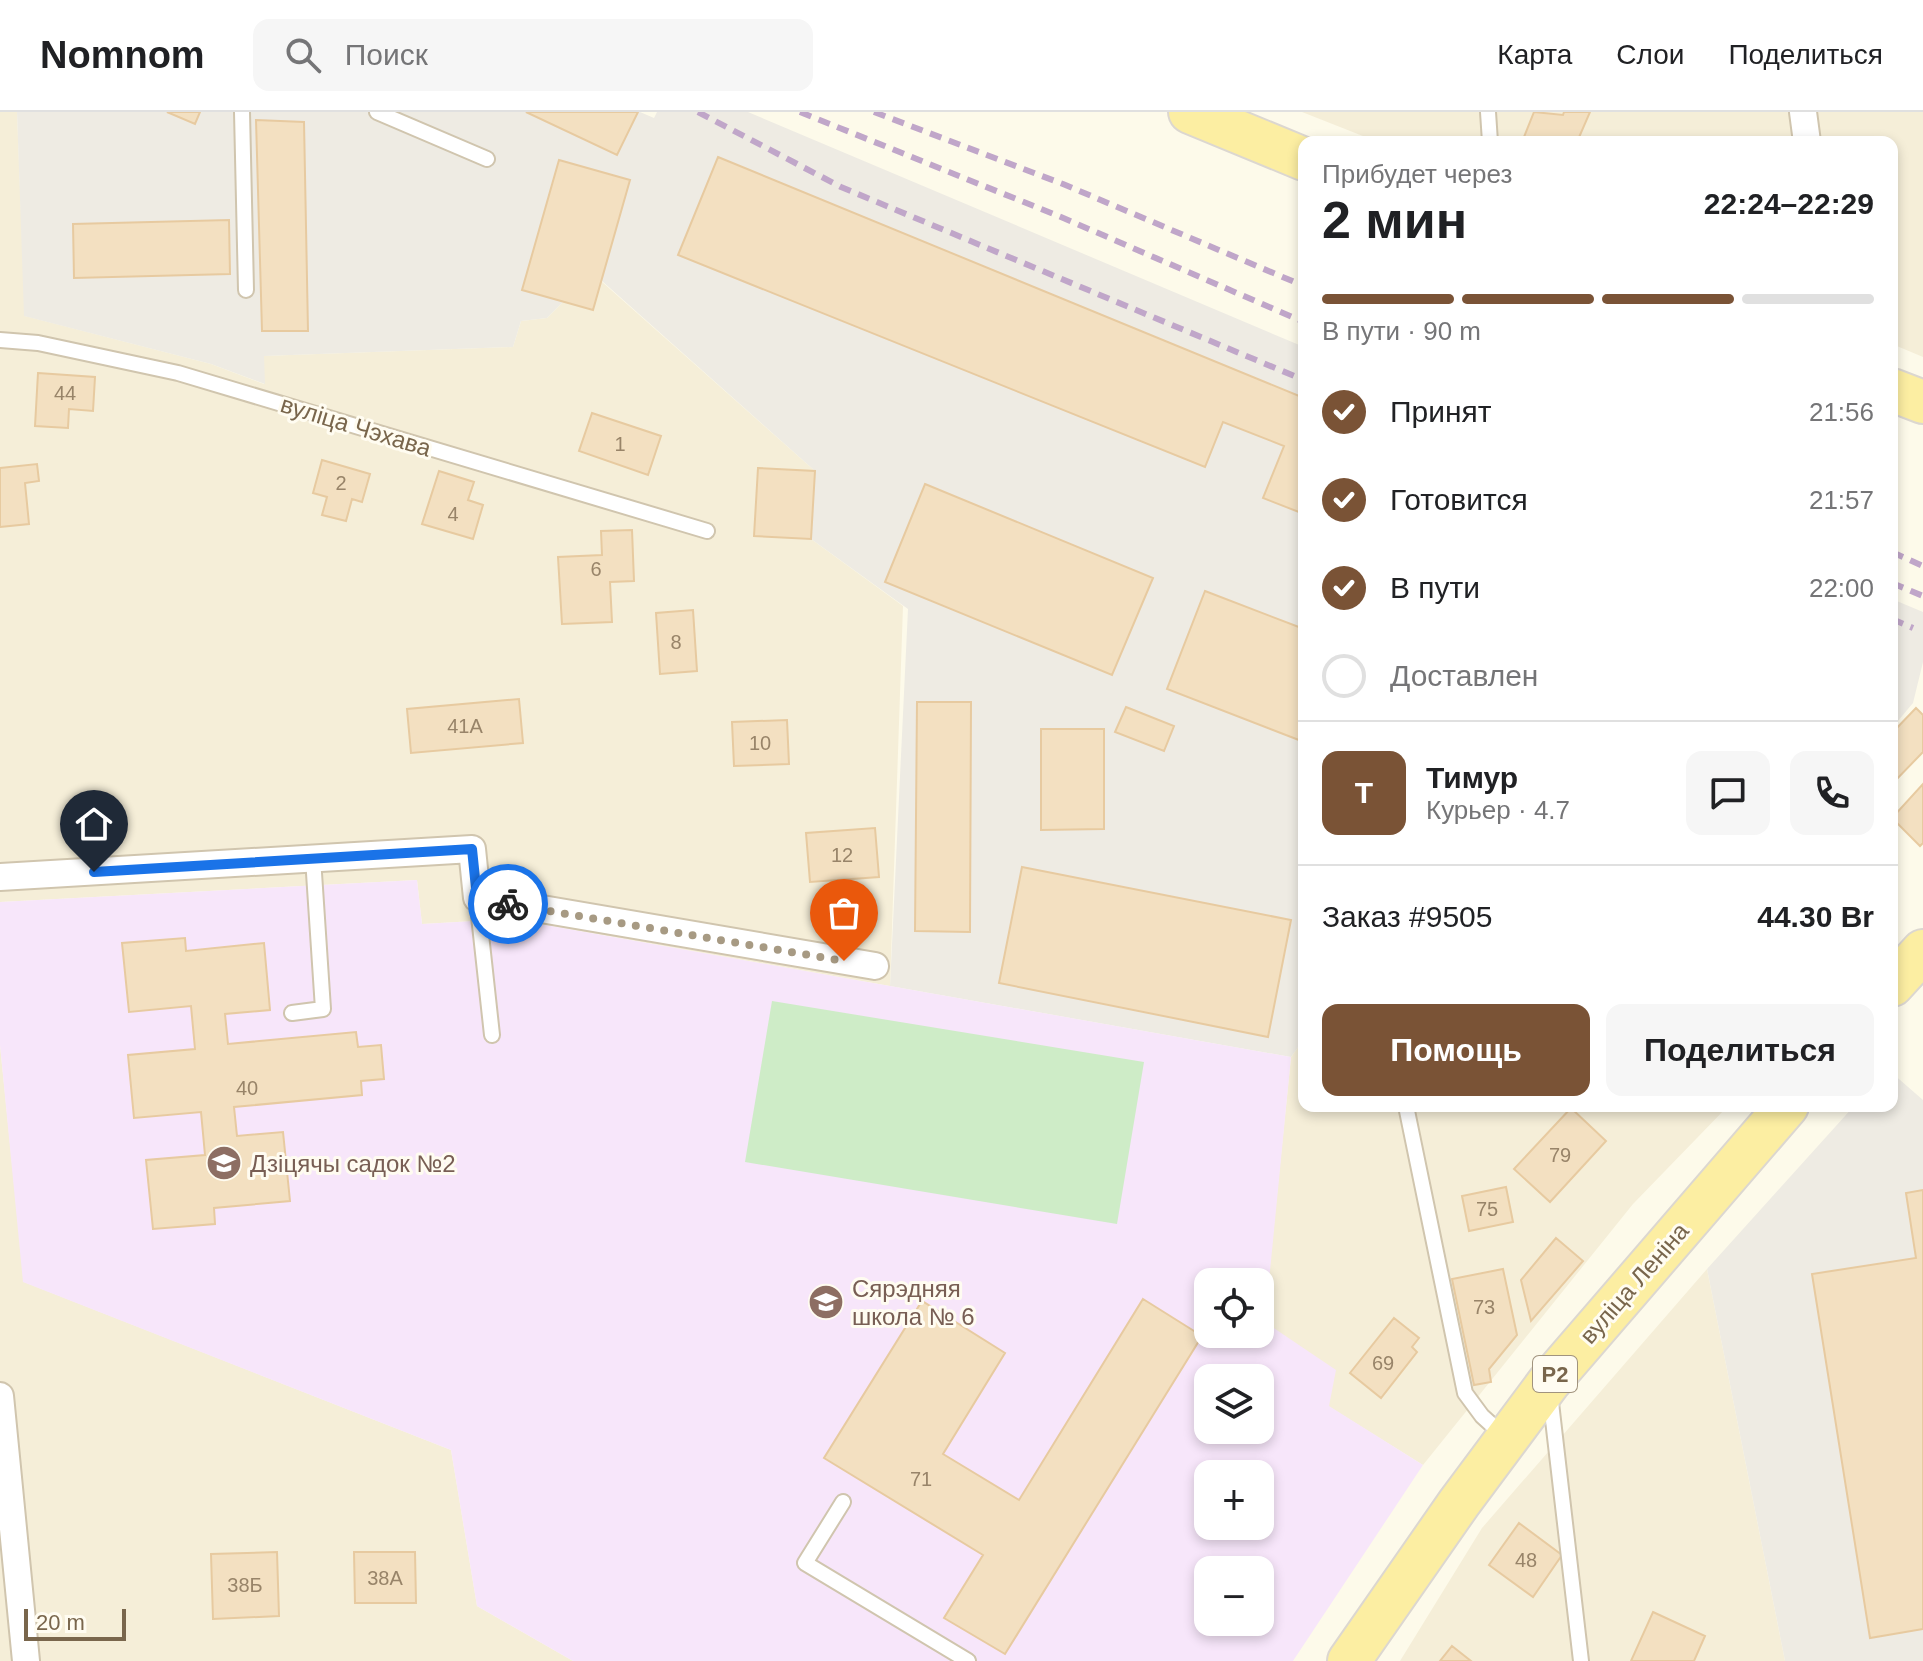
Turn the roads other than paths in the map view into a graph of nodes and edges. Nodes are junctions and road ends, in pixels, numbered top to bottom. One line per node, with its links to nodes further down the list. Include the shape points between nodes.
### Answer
1 (242, 112): 10 (lane)
2 (377, 112): 9 (lane)
3 (1190, 112): 8 (main road)
4 (1488, 112): 6 (lane)
5 (1803, 112): 7 (street)
6 (1490, 136)
7 (1806, 136)
8 (1298, 157)
9 (487, 159)
10 (246, 290)
11 (0, 340): 14 (lane, вуліца Чэхава, via 178,373)
12 (1898, 392): 13 (main road)
13 (1923, 402)
14 (707, 531)
15 (313, 858): 16 (street); 17 (street, via 472,849); 21 (lane, via 323,1009)
16 (0, 877)
17 (477, 898): 19 (street); 22 (lane)
18 (1923, 951): 20 (main road)
19 (875, 966)
20 (1898, 978)
21 (292, 1013)
22 (492, 1035)
23 (1407, 1112): 27 (lane, via 1465,1393)
24 (1782, 1112): 25 (main road, вуліца Леніна / Р2)
25 (1549, 1382): 27 (main road, вуліца Леніна / Р2); 32 (lane)
26 (0, 1396): 29 (street)
27 (1507, 1438): 31 (main road, вуліца Леніна / Р2)
28 (843, 1502): 30 (lane, via 805,1563)
29 (26, 1661)
30 (968, 1661)
31 (1349, 1661)
32 (1581, 1661)

